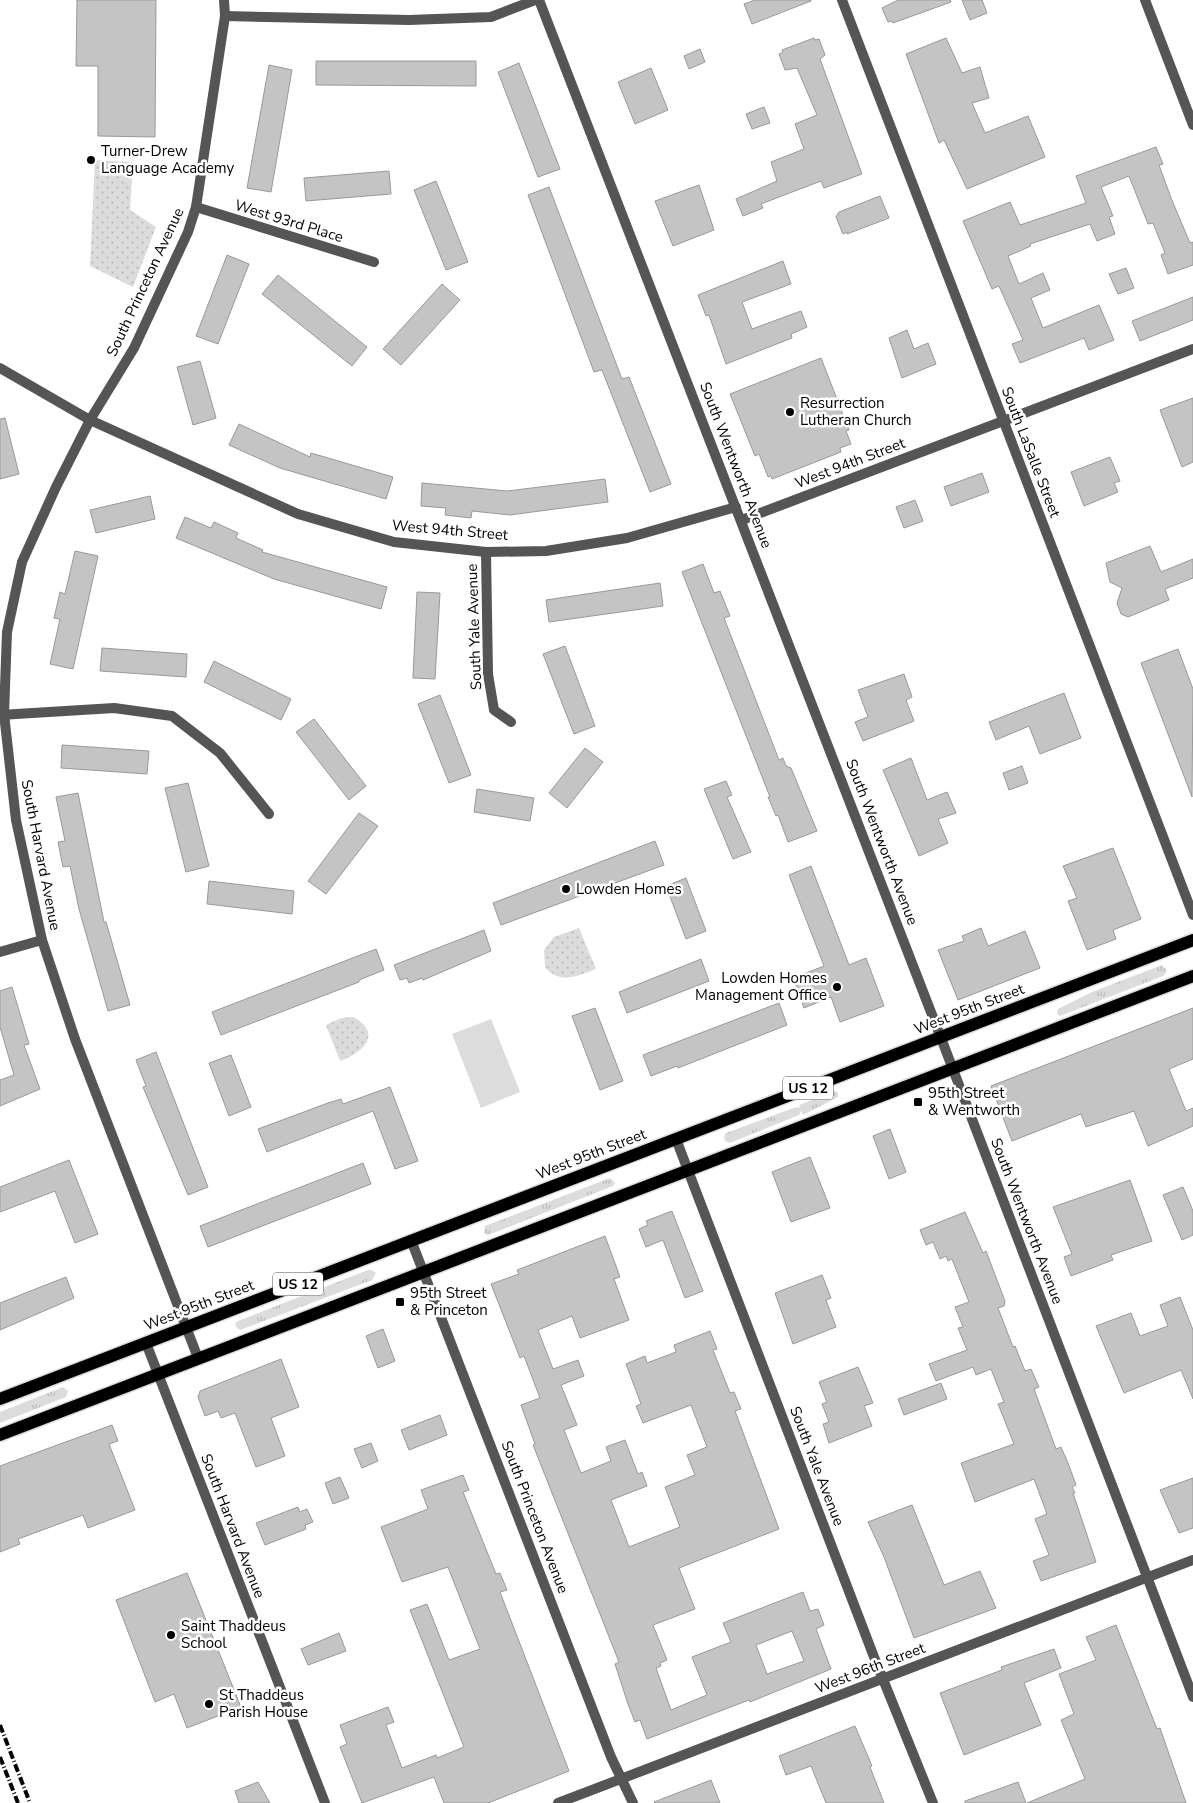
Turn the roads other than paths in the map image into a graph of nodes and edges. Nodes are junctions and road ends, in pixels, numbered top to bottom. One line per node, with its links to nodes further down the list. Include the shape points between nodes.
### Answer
1 (224, 0): 5 (street, South Princeton Avenue)
2 (537, 0): 5 (street, via 491,17 409,20); 13 (street, South Wentworth Avenue)
3 (842, 0): 12 (street, South LaSalle Street)
4 (1144, 0): 6 (street)
5 (225, 16): 7 (street, South Princeton Avenue)
6 (1193, 125)
7 (196, 207): 8 (street, West 93rd Place); 11 (street, South Princeton Avenue, via 188,232 134,348)
8 (374, 262)
9 (1193, 349): 12 (street, West 94th Street)
10 (0, 368): 11 (street)
11 (90, 420): 15 (street, West 94th Street, via 298,514 394,542); 16 (street, South Harvard Avenue, via 22,562 7,632)
12 (1003, 421): 14 (street, West 94th Street); 19 (street, South LaSalle Street)
13 (736, 507): 14 (street, South Wentworth Avenue); 15 (street, West 94th Street, via 626,538 546,551)
14 (742, 520): 24 (street, South Wentworth Avenue)
15 (486, 552): 17 (street, South Yale Avenue, via 488,674 494,710)
16 (2, 714): 18 (street, via 114,708 172,716 220,753); 20 (street, South Harvard Avenue, via 16,820)
17 (511, 722)
18 (269, 814)
19 (1193, 915)
20 (42, 940): 22 (street); 30 (street, South Harvard Avenue, via 75,1039)
21 (1193, 940): 24 (main road, West 95th Street / US 12)
22 (0, 952)
23 (1193, 976): 25 (main road, US 12)
24 (941, 1038): 25 (street, South Wentworth Avenue); 26 (main road, West 95th Street / US 12)
25 (953, 1069): 27 (main road, US 12); 37 (street, South Wentworth Avenue)
26 (676, 1139): 27 (street, South Yale Avenue); 28 (main road, West 95th Street / US 12)
27 (688, 1170): 29 (main road, US 12); 38 (street, South Yale Avenue)
28 (411, 1240): 29 (street, South Princeton Avenue); 30 (main road, West 95th Street / US 12)
29 (423, 1271): 32 (main road, US 12); 40 (street, South Princeton Avenue)
30 (186, 1328): 31 (main road, West 95th Street / US 12); 32 (street, South Harvard Avenue)
31 (146, 1343): 33 (street, South Harvard Avenue); 34 (main road, West 95th Street / US 12)
32 (198, 1358): 33 (main road, US 12)
33 (158, 1374): 35 (main road, US 12); 41 (street, South Harvard Avenue)
34 (0, 1399)
35 (0, 1435)
36 (1193, 1560): 37 (street, West 96th Street)
37 (1148, 1578): 38 (street, West 96th Street); 39 (street, South Wentworth Avenue)
38 (883, 1679): 40 (street, West 96th Street); 44 (street, South Yale Avenue)
39 (1193, 1697)
40 (622, 1779): 42 (street, West 96th Street); 43 (street, South Princeton Avenue)
41 (326, 1803)
42 (558, 1803)
43 (633, 1803)
44 (933, 1803)

